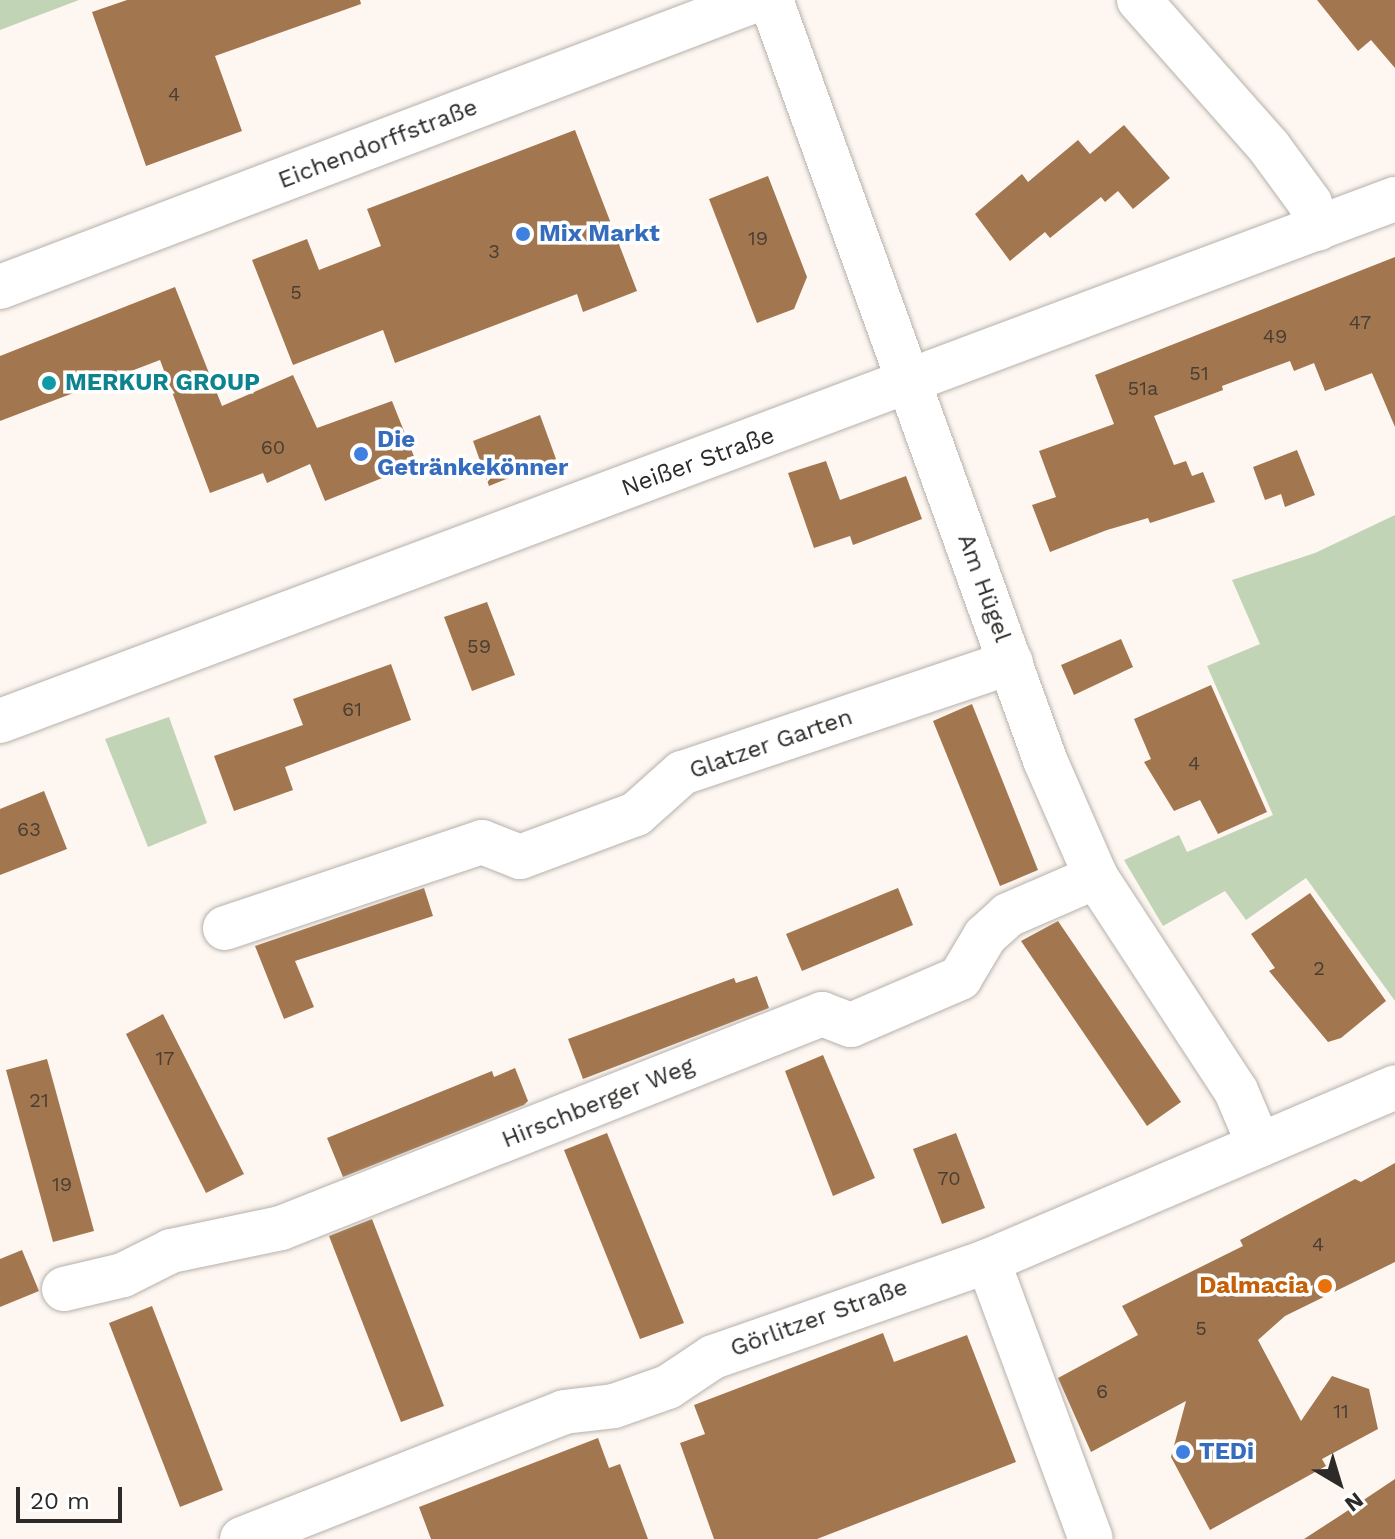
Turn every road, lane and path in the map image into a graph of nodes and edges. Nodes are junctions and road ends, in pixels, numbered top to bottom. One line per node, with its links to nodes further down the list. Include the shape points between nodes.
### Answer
1 (756, 0): 6 (street, Eichendorffstraße)
2 (771, 0): 7 (street, Am Hügel)
3 (1139, 0): 5 (street, via 1269,147 1310,203)
4 (1395, 199): 5 (street, Neißer Straße)
5 (1318, 229): 7 (street, Neißer Straße)
6 (0, 287)
7 (912, 383): 8 (street, Am Hügel); 9 (street, Neißer Straße)
8 (1011, 662): 10 (street, Am Hügel, via 1045,760); 11 (street, Glatzer Garten, via 682,773 636,814 520,857 482,842)
9 (0, 721)
10 (1096, 877): 13 (street, Am Hügel, via 1236,1091); 15 (street, Hirschberger Weg, via 1008,915 985,936 960,978 851,1025 822,1014 281,1228 171,1251 123,1275)
11 (225, 928)
12 (1395, 1087): 13 (street, Görlitzer Straße)
13 (1259, 1145): 14 (street, Görlitzer Straße)
14 (988, 1261): 16 (street, Görlitzer Straße, via 713,1357 668,1387 614,1406 564,1412); 17 (street)
15 (64, 1289)
16 (242, 1539)
17 (1091, 1539)

